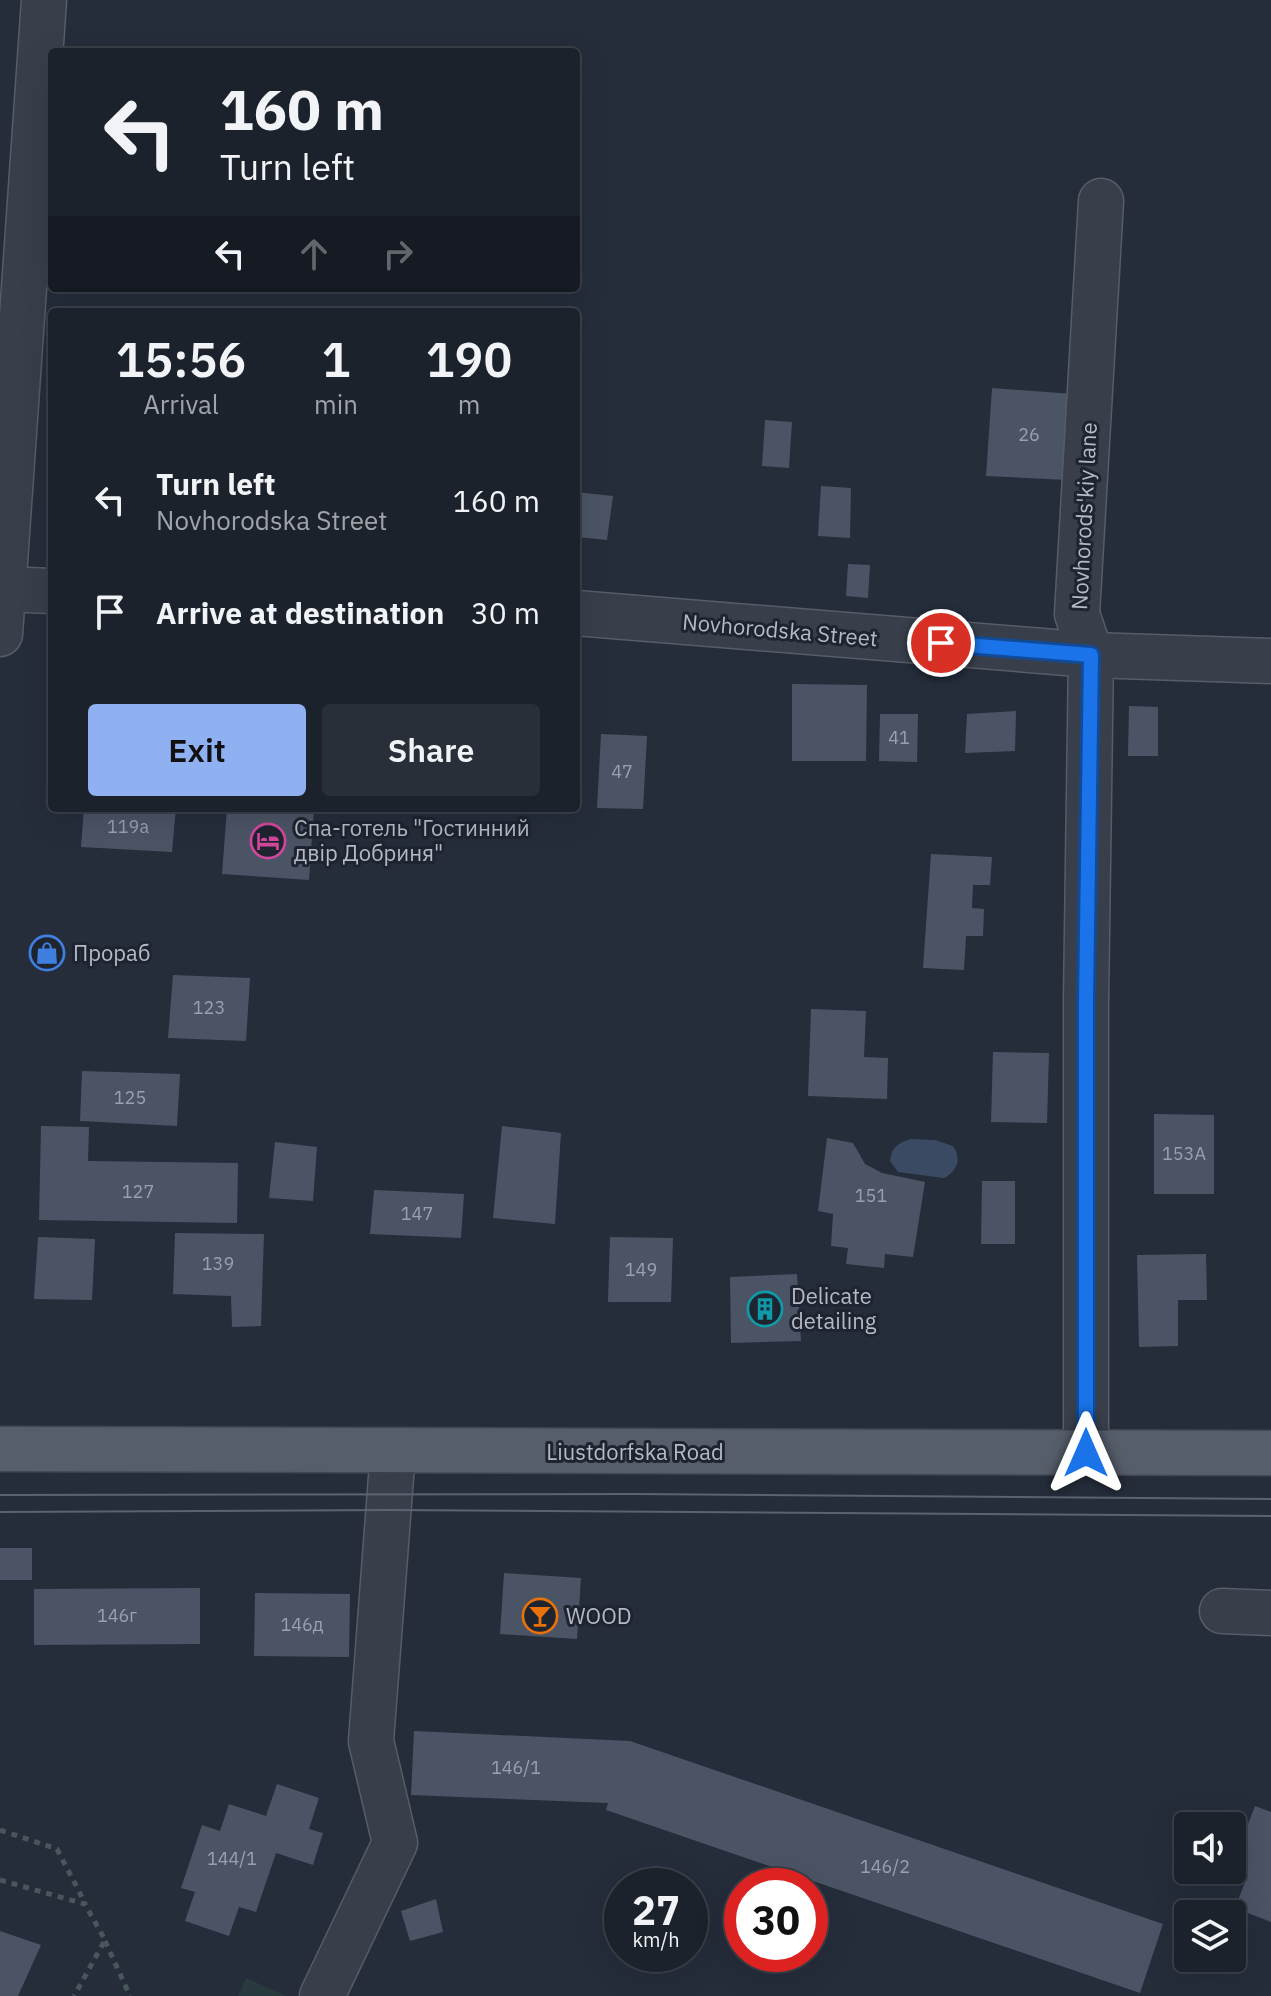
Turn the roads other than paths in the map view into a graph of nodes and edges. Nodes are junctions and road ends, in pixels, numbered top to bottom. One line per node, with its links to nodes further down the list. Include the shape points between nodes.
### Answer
1 (44, 0): 2 (street)
2 (17, 155): 4 (street)
3 (1101, 201): 9 (street, Novhorods'kiy lane, via 1077,614)
4 (4, 526): 5 (street)
5 (3, 589): 6 (street); 8 (street)
6 (48, 591)
7 (580, 613): 9 (street, Novhorodska Street)
8 (0, 634)
9 (1091, 655): 10 (street, Novhorodska Street); 13 (street, Novhorods'kiy lane)
10 (1271, 661)
11 (0, 1449): 12 (main road, Liustdorfska Road)
12 (393, 1451): 13 (main road, Liustdorfska Road); 17 (street, via 371,1741 395,1843)
13 (1086, 1453): 14 (main road, Liustdorfska Road)
14 (1271, 1453)
15 (1222, 1611): 16 (street)
16 (1271, 1613)
17 (322, 1996)

